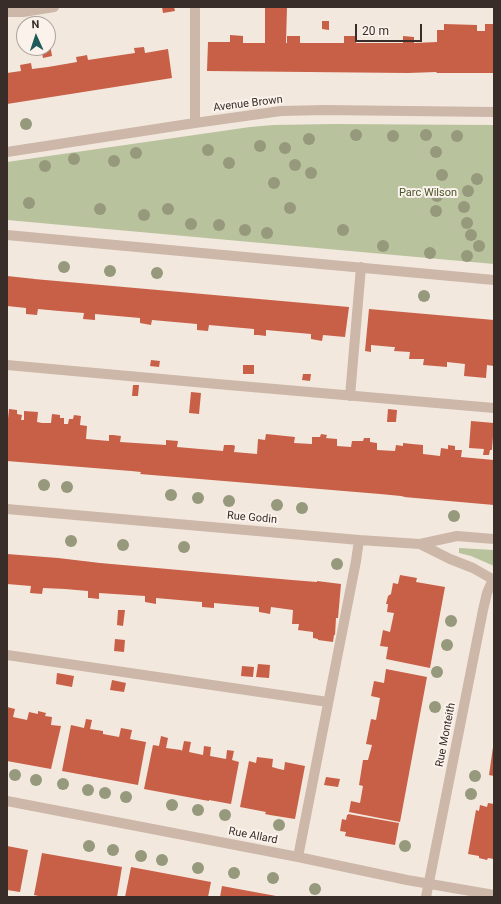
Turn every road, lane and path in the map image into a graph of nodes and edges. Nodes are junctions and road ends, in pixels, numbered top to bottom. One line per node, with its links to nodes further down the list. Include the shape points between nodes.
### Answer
1 (54, 7): 3 (street)
2 (195, 7): 5 (street)
3 (7, 12)
4 (494, 112): 5 (street, Avenue Brown, via 302,110)
5 (195, 122): 6 (street, Avenue Brown)
6 (7, 152)
7 (7, 235): 8 (street)
8 (361, 267): 9 (street); 11 (street)
9 (494, 280)
10 (7, 365): 11 (street)
11 (350, 396): 12 (street)
12 (494, 408)
13 (7, 509): 15 (street, Rue Godin)
14 (494, 539): 16 (street, Rue Godin, via 457,536)
15 (359, 540): 16 (street, Rue Godin); 19 (street)
16 (420, 544): 17 (street)
17 (494, 580): 22 (street, Rue Monteith, via 487,593 483,610)
18 (7, 655): 19 (street)
19 (328, 702): 21 (street)
20 (7, 801): 21 (street, Rue Allard)
21 (298, 857): 22 (street, Rue Allard)
22 (428, 883): 23 (street, Rue Allard); 24 (street, Rue Monteith)
23 (494, 895)
24 (426, 897)

